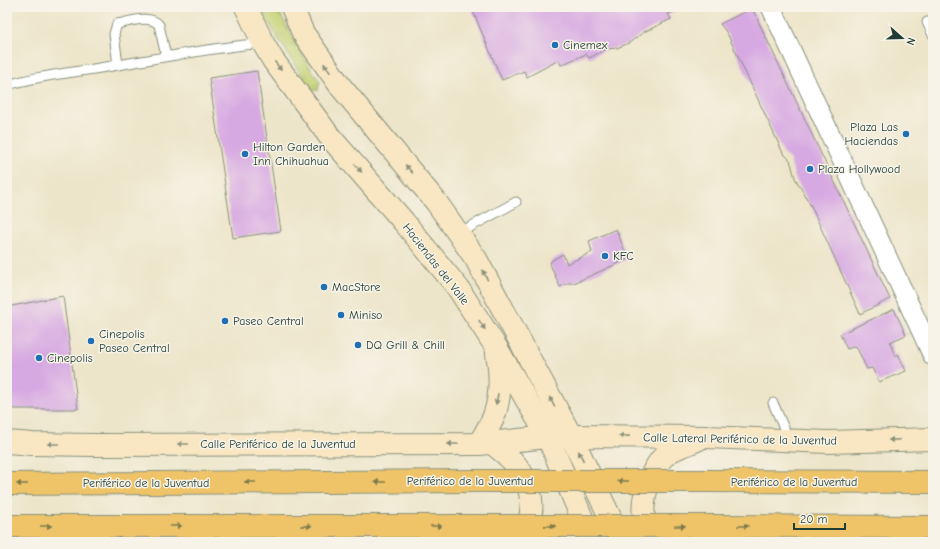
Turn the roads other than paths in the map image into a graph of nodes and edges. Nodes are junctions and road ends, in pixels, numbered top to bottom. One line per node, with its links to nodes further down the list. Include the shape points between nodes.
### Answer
1 (246, 7): 6 (main road, Haciendas del Valle)
2 (292, 7): 11 (main road, one-way to 2, via 341,87 303,33)
3 (771, 7): 13 (street)
4 (927, 22): 5 (lane)
5 (933, 35)
6 (263, 43): 7 (lane); 12 (main road, Haciendas del Valle, one-way to 12, via 330,137 458,288)
7 (166, 56): 8 (lane); 8 (lane, via 159,24 155,20 117,24 114,34)
8 (118, 65): 9 (lane)
9 (7, 85)
10 (516, 202): 11 (lane)
11 (459, 233): 14 (main road, one-way to 11, via 476,259)
12 (496, 347): 15 (main road, Haciendas del Valle); 23 (main road, one-way to 23, via 500,369 499,390)
13 (933, 356)
14 (532, 364): 15 (main road); 17 (main road, one-way to 14)
15 (513, 375): 18 (main road, Haciendas del Valle)
16 (773, 403): 21 (lane)
17 (571, 436): 18 (main road, Calle Lateral Periférico de la Juventud); 19 (main road, Calle Lateral Periférico de la Juventud, one-way to 17); 30 (main road, one-way to 17)
18 (548, 437): 23 (main road, Calle Periférico de la Juventud); 29 (main road, Haciendas del Valle)
19 (706, 437): 21 (main road, Calle Lateral Periférico de la Juventud); 31 (main road, via 670,451 656,465 647,487 643,506 646,525)
20 (933, 440): 21 (main road, Calle Lateral Periférico de la Juventud, one-way to 21)
21 (790, 441)
22 (7, 442): 23 (main road, Calle Periférico de la Juventud, one-way to 22, via 85,445)
23 (485, 443): 28 (main road, via 516,465 527,485 532,504 530,520)
24 (933, 482): 25 (highway, Periférico de la Juventud, one-way to 25, bridge)
25 (7, 484)
26 (7, 526): 27 (highway, one-way to 27, bridge)
27 (933, 527)
28 (519, 542)
29 (592, 542)
30 (622, 542)
31 (666, 542)

